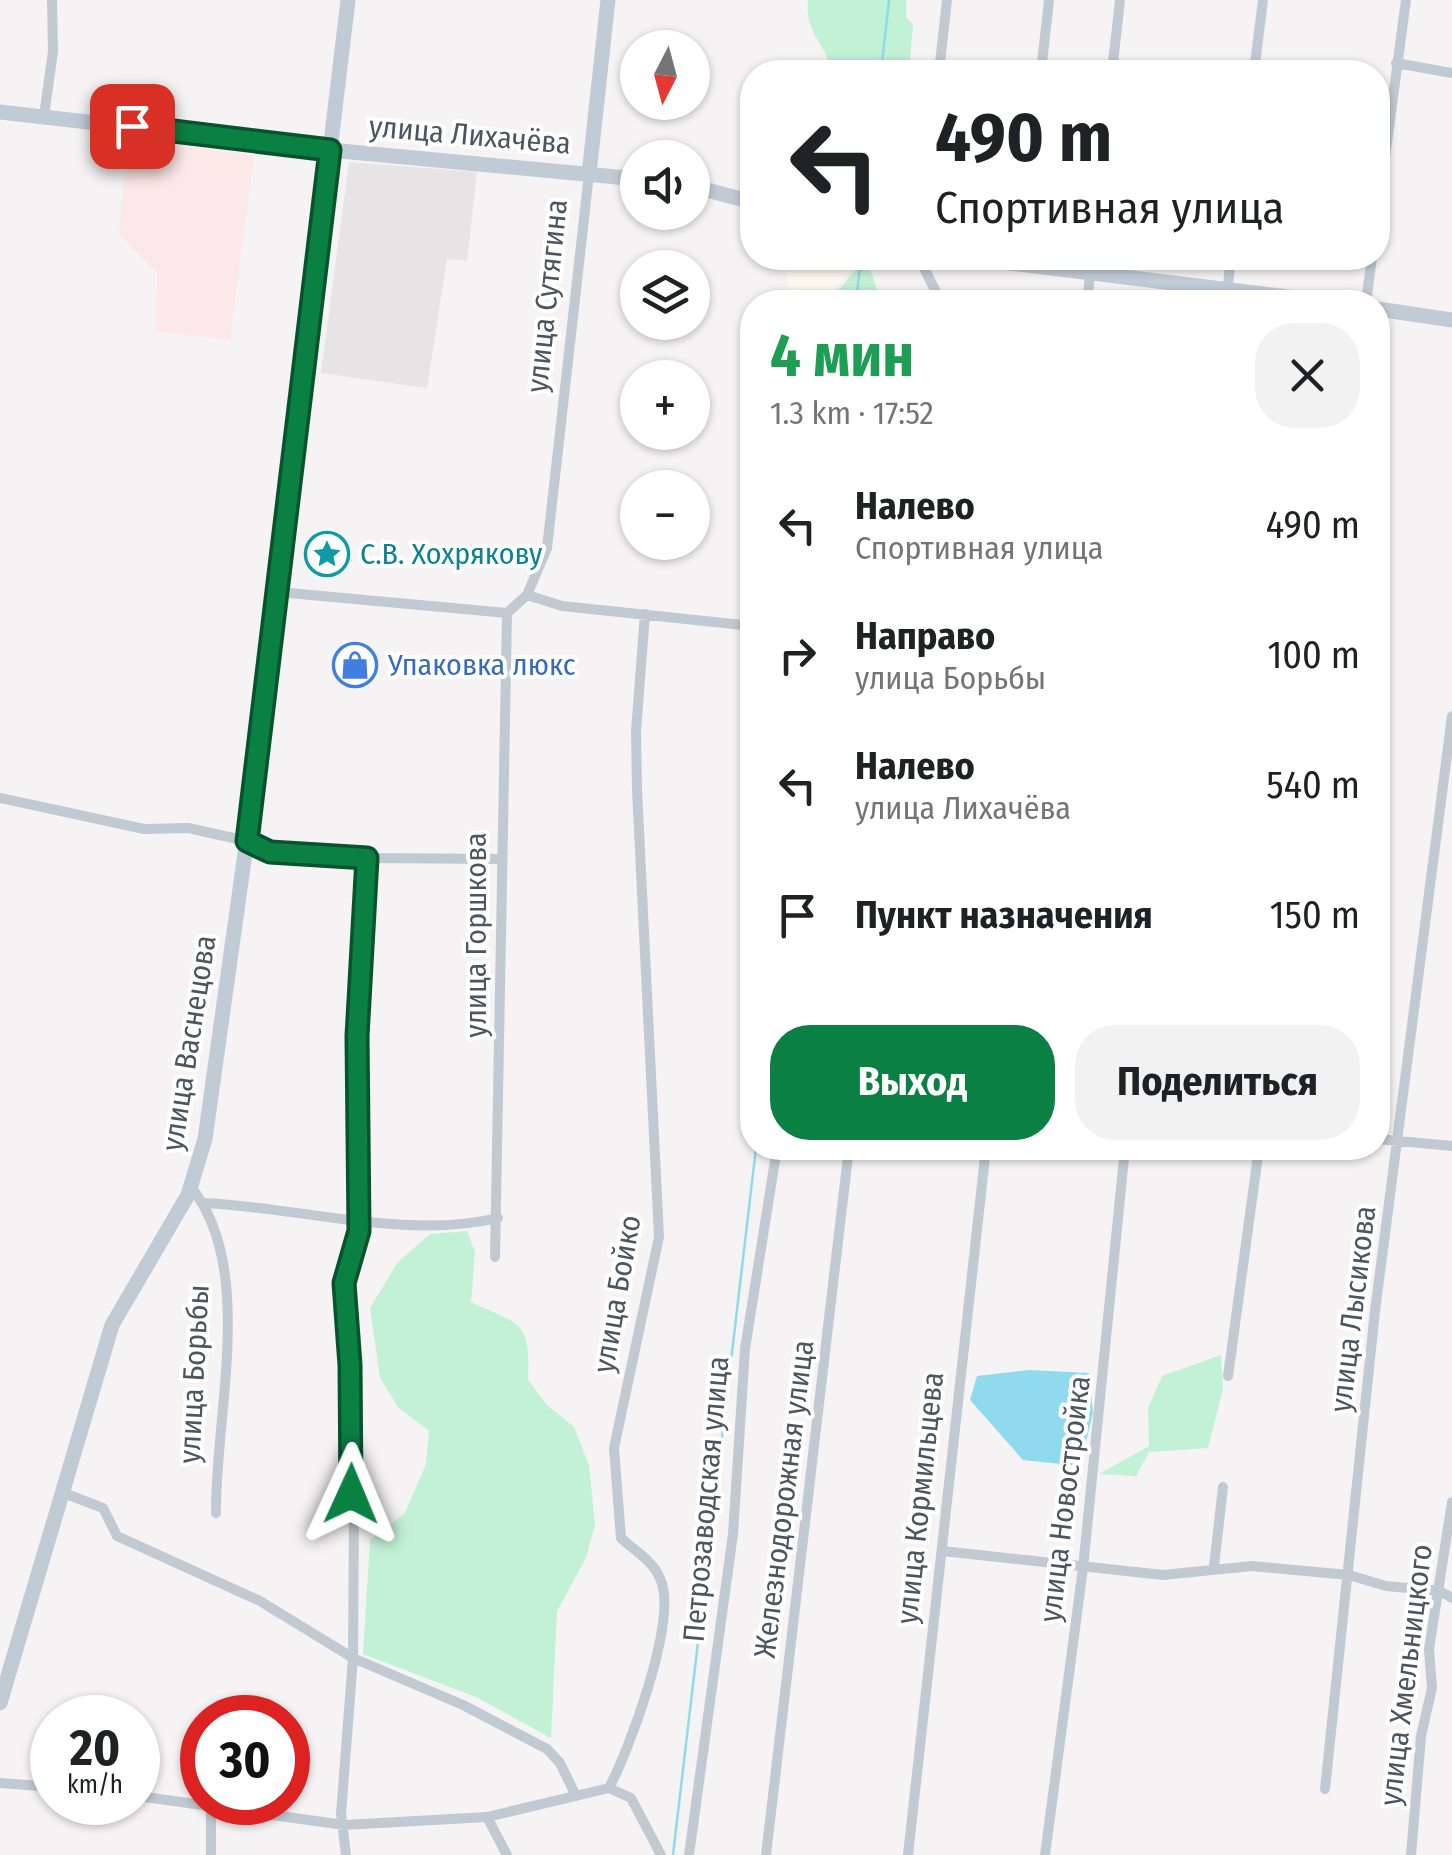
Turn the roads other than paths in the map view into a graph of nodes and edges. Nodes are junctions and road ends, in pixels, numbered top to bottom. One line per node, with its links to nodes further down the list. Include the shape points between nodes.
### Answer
1 (52, 0): 17 (street)
2 (348, 0): 18 (street)
3 (608, 0): 19 (street, улица Сутягина)
4 (946, 0): 9 (street)
5 (1049, 0): 10 (street)
6 (1120, 0): 11 (street)
7 (1262, 0): 12 (street)
8 (1406, 0): 13 (street)
9 (940, 60)
10 (1042, 60)
11 (1113, 60)
12 (1255, 60)
13 (1396, 63): 14 (street); 16 (street)
14 (1452, 73)
15 (0, 112): 17 (street, улица Лихачёва)
16 (1390, 112)
17 (44, 116): 18 (street, улица Лихачёва)
18 (330, 150): 19 (street, улица Лихачёва); 27 (street)
19 (589, 174): 20 (street, улица Лихачёва); 28 (street, улица Сутягина, via 547,548)
20 (620, 177)
21 (710, 191): 22 (street)
22 (740, 199)
23 (1114, 270): 24 (street)
24 (1200, 290)
25 (1390, 312): 26 (street)
26 (1452, 320)
27 (278, 592): 29 (street); 34 (street)
28 (527, 595): 29 (street); 30 (street, via 562,606)
29 (506, 613): 36 (street, улица Горшкова)
30 (644, 614): 31 (street); 65 (street, улица Бойко, via 636,790 658,1237 614,1448 622,1538 654,1565 665,1610 645,1698)
31 (740, 625)
32 (1452, 716): 38 (street, улица Лысикова)
33 (0, 798): 34 (street, via 144,829)
34 (248, 837): 35 (street, via 270,852); 45 (street, улица Васнецова, via 205,1139)
35 (367, 858): 36 (street); 47 (street, via 357,1036)
36 (502, 859): 48 (street, улица Горшкова)
37 (1390, 1141): 38 (street)
38 (1400, 1142): 39 (street); 58 (street, улица Лысикова, via 1375,1311)
39 (1452, 1146)
40 (775, 1160): 76 (street, Петрозаводская улица, via 745,1349 733,1534)
41 (848, 1160): 77 (street, Железнодорожная улица)
42 (984, 1160): 55 (street, улица Кормильцева)
43 (1125, 1160): 57 (street, улица Новостройка)
44 (1257, 1160): 50 (street)
45 (190, 1187): 46 (street, улица Борьбы); 52 (street, улица Васнецова, via 112,1325)
46 (204, 1203): 47 (street); 54 (street, улица Борьбы, via 226,1264)
47 (358, 1218): 48 (street, via 401,1226); 61 (street, via 344,1283 354,1508)
48 (498, 1218): 49 (street, улица Горшкова)
49 (495, 1257)
50 (1228, 1376)
51 (1223, 1488): 56 (street)
52 (61, 1492): 61 (street, via 103,1508 117,1536 260,1601); 62 (street, улица Васнецова)
53 (1452, 1502): 59 (street, улица Хмельницкого)
54 (216, 1513)
55 (942, 1552): 57 (street); 78 (street, улица Кормильцева)
56 (1214, 1566): 57 (street, via 1162,1574); 58 (street)
57 (1083, 1568): 79 (street, улица Новостройка)
58 (1349, 1575): 59 (street); 66 (street, улица Лысикова)
59 (1440, 1591): 60 (street); 80 (street, улица Хмельницкого)
60 (1452, 1598)
61 (352, 1658): 67 (street, via 547,1749); 71 (street)
62 (0, 1703)
63 (0, 1783): 64 (street)
64 (30, 1785)
65 (609, 1788): 67 (street); 75 (street, via 631,1798)
66 (1325, 1790)
67 (576, 1796): 68 (street)
68 (488, 1817): 71 (street); 74 (street)
69 (310, 1820): 71 (street)
70 (211, 1825): 72 (street)
71 (344, 1825): 73 (street)
72 (211, 1855)
73 (346, 1855)
74 (507, 1855)
75 (661, 1855)
76 (689, 1855)
77 (766, 1855)
78 (908, 1855)
79 (1045, 1855)
80 (1411, 1855)

